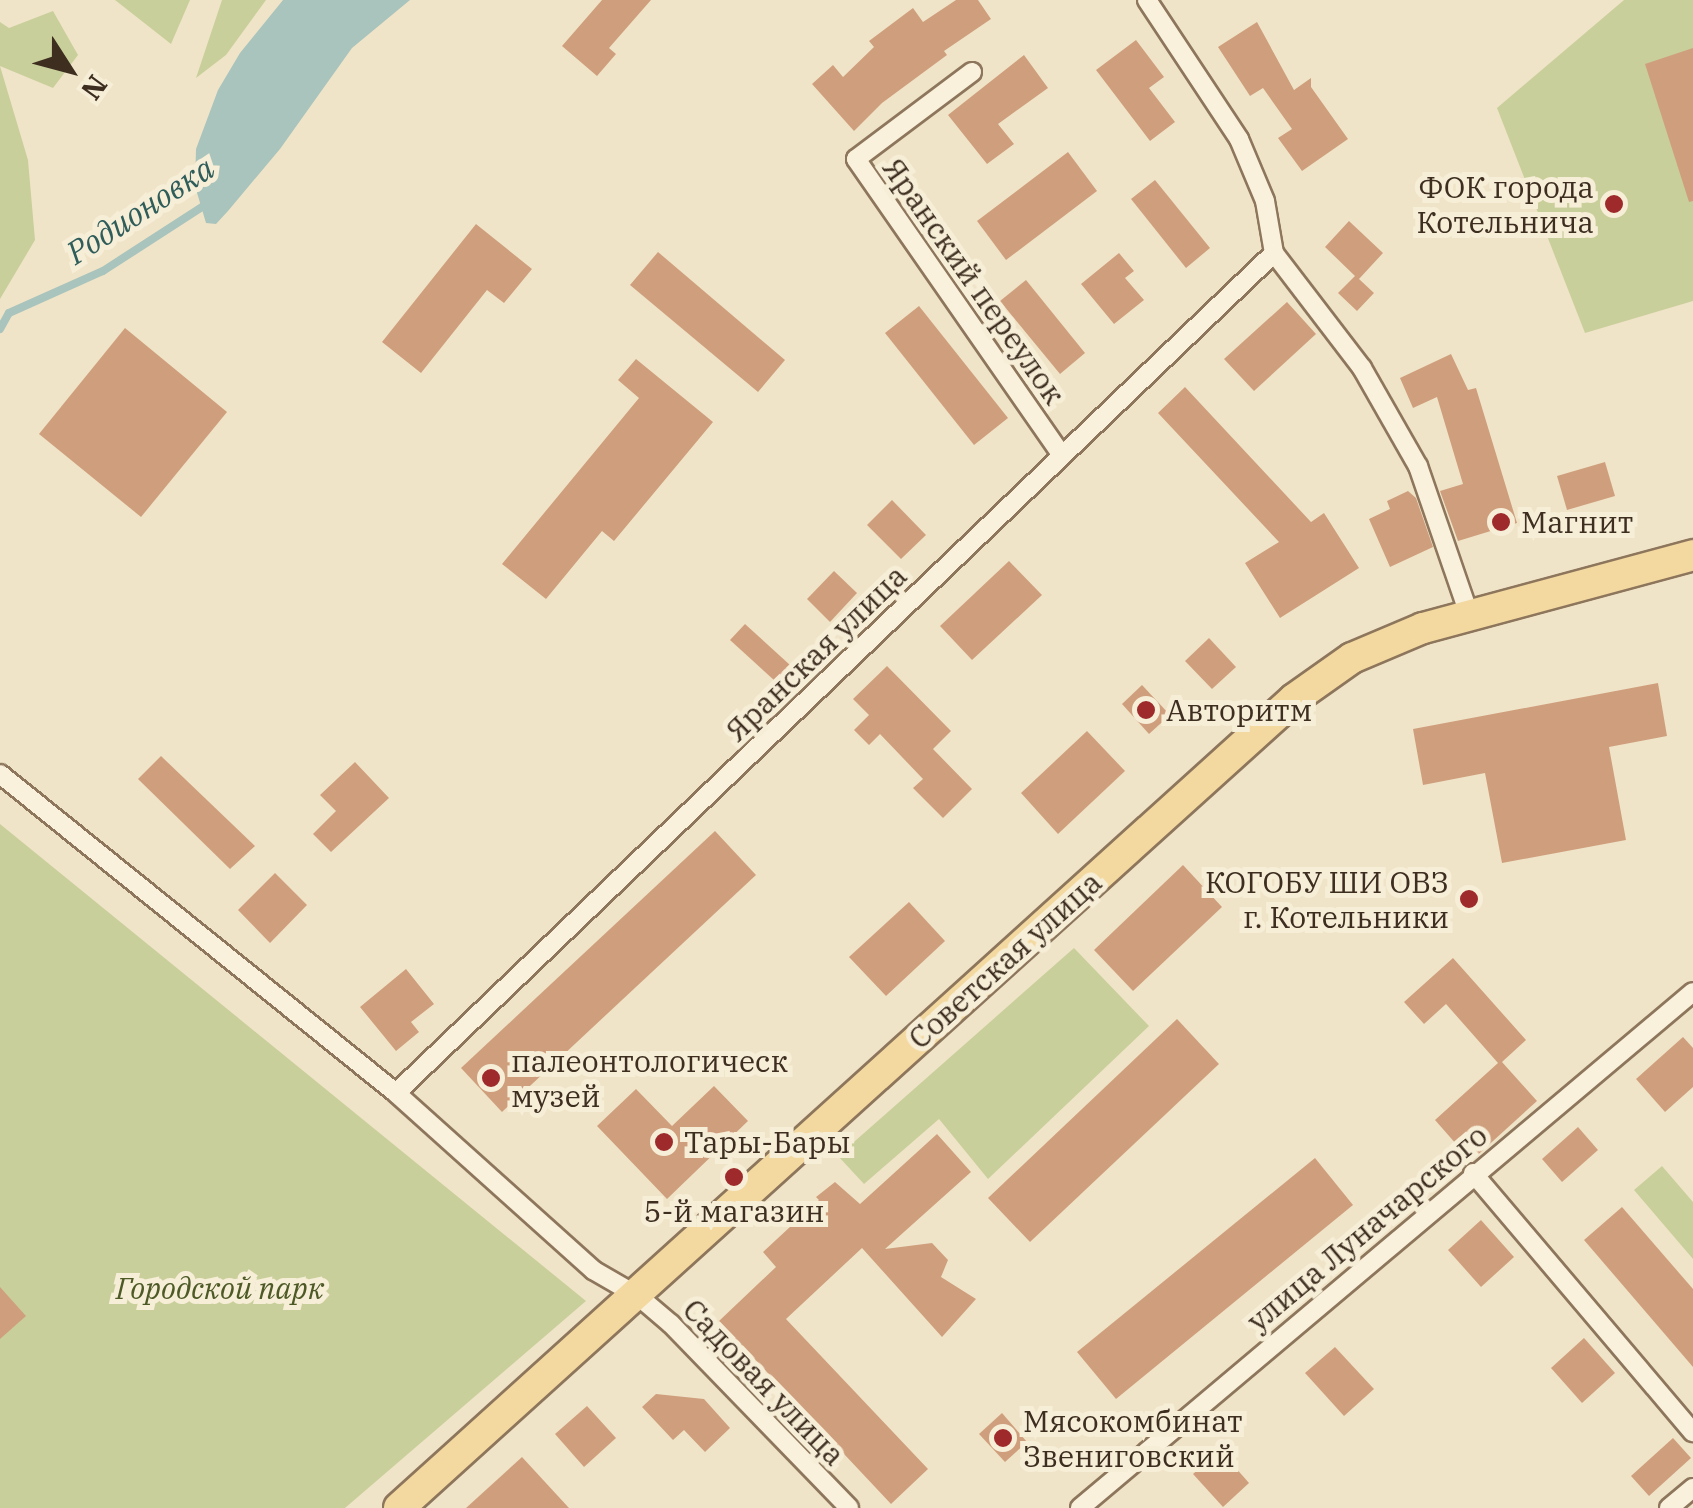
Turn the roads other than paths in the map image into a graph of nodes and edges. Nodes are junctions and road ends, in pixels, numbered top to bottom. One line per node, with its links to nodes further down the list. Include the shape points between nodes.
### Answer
1 (1147, 0): 3 (street, via 1239,139 1266,202)
2 (972, 72): 4 (street, Яранский переулок, via 856,159)
3 (1274, 253): 4 (street, Яранская улица); 6 (street, via 1362,368 1418,466)
4 (1061, 454): 9 (street, Яранская улица)
5 (1693, 556): 6 (main road, Советская улица)
6 (1469, 614): 11 (main road, Советская улица, via 1352,658 1294,699)
7 (0, 774): 9 (street, Садовая улица)
8 (1693, 992): 10 (street, улица Луначарского)
9 (396, 1093): 11 (street, Садовая улица, via 594,1270)
10 (1473, 1172): 12 (street); 16 (street, улица Луначарского)
11 (638, 1296): 14 (main road, Советская улица); 15 (street, Садовая улица)
12 (1693, 1432)
13 (1693, 1488): 17 (street)
14 (399, 1508)
15 (850, 1508)
16 (1080, 1508)
17 (1669, 1508)

